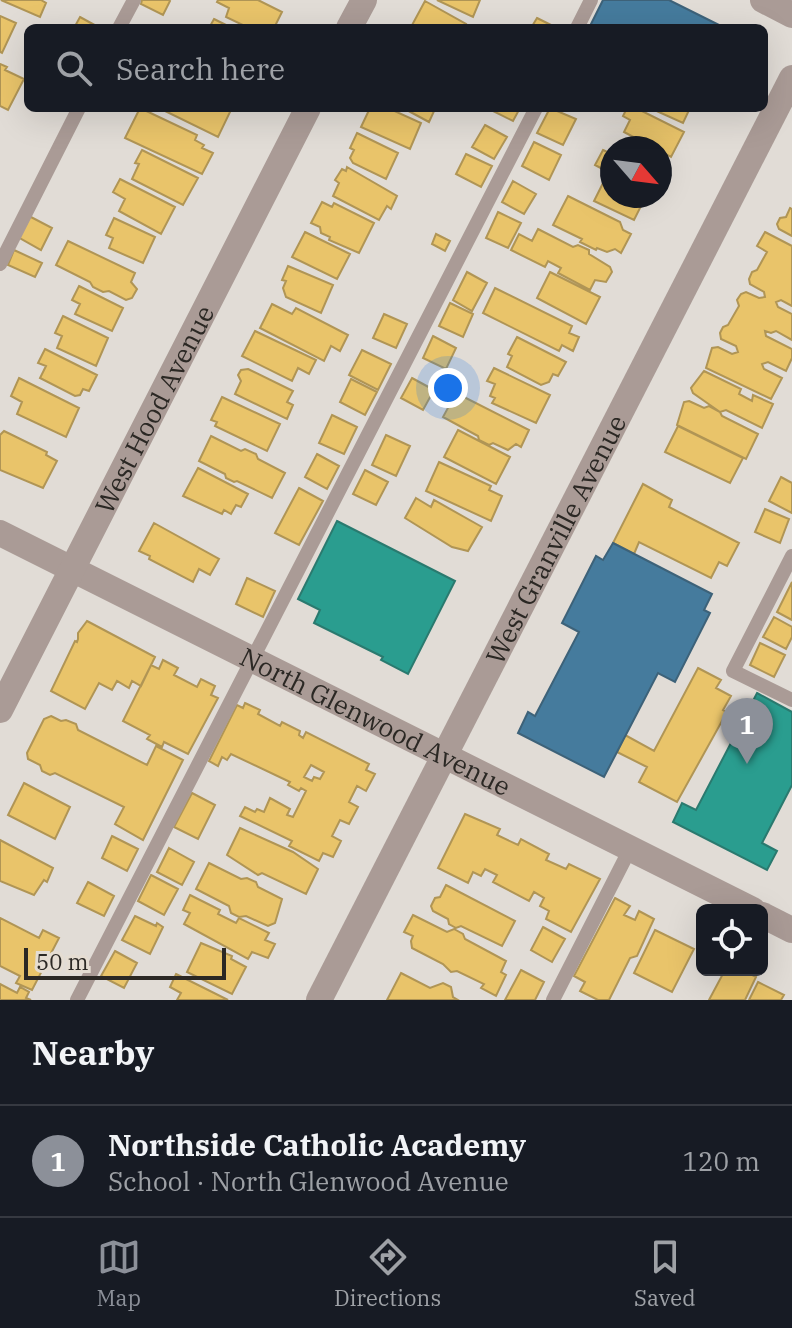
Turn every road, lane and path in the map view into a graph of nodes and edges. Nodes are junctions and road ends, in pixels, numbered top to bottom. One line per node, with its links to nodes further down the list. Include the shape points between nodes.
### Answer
1 (134, 0): 6 (lane)
2 (364, 0): 7 (street)
3 (591, 0): 8 (lane)
4 (763, 0): 5 (street)
5 (792, 15)
6 (121, 24)
7 (351, 24)
8 (579, 24)
9 (792, 78): 20 (street, West Granville Avenue)
10 (77, 112): 13 (lane)
11 (306, 112): 16 (street, West Hood Avenue)
12 (534, 112): 17 (lane)
13 (0, 264)
14 (0, 533): 16 (street, North Glenwood Avenue)
15 (792, 556): 18 (lane, via 733,671)
16 (72, 569): 17 (street, North Glenwood Avenue); 19 (street, West Hood Avenue)
17 (252, 660): 20 (street, North Glenwood Avenue); 25 (lane)
18 (792, 700)
19 (0, 710)
20 (444, 757): 21 (street, North Glenwood Avenue); 26 (street, West Granville Avenue)
21 (630, 849): 22 (street, North Glenwood Avenue); 27 (lane)
22 (741, 904)
23 (768, 918): 24 (street)
24 (792, 930)
25 (77, 1000)
26 (319, 1000)
27 (553, 1000)

